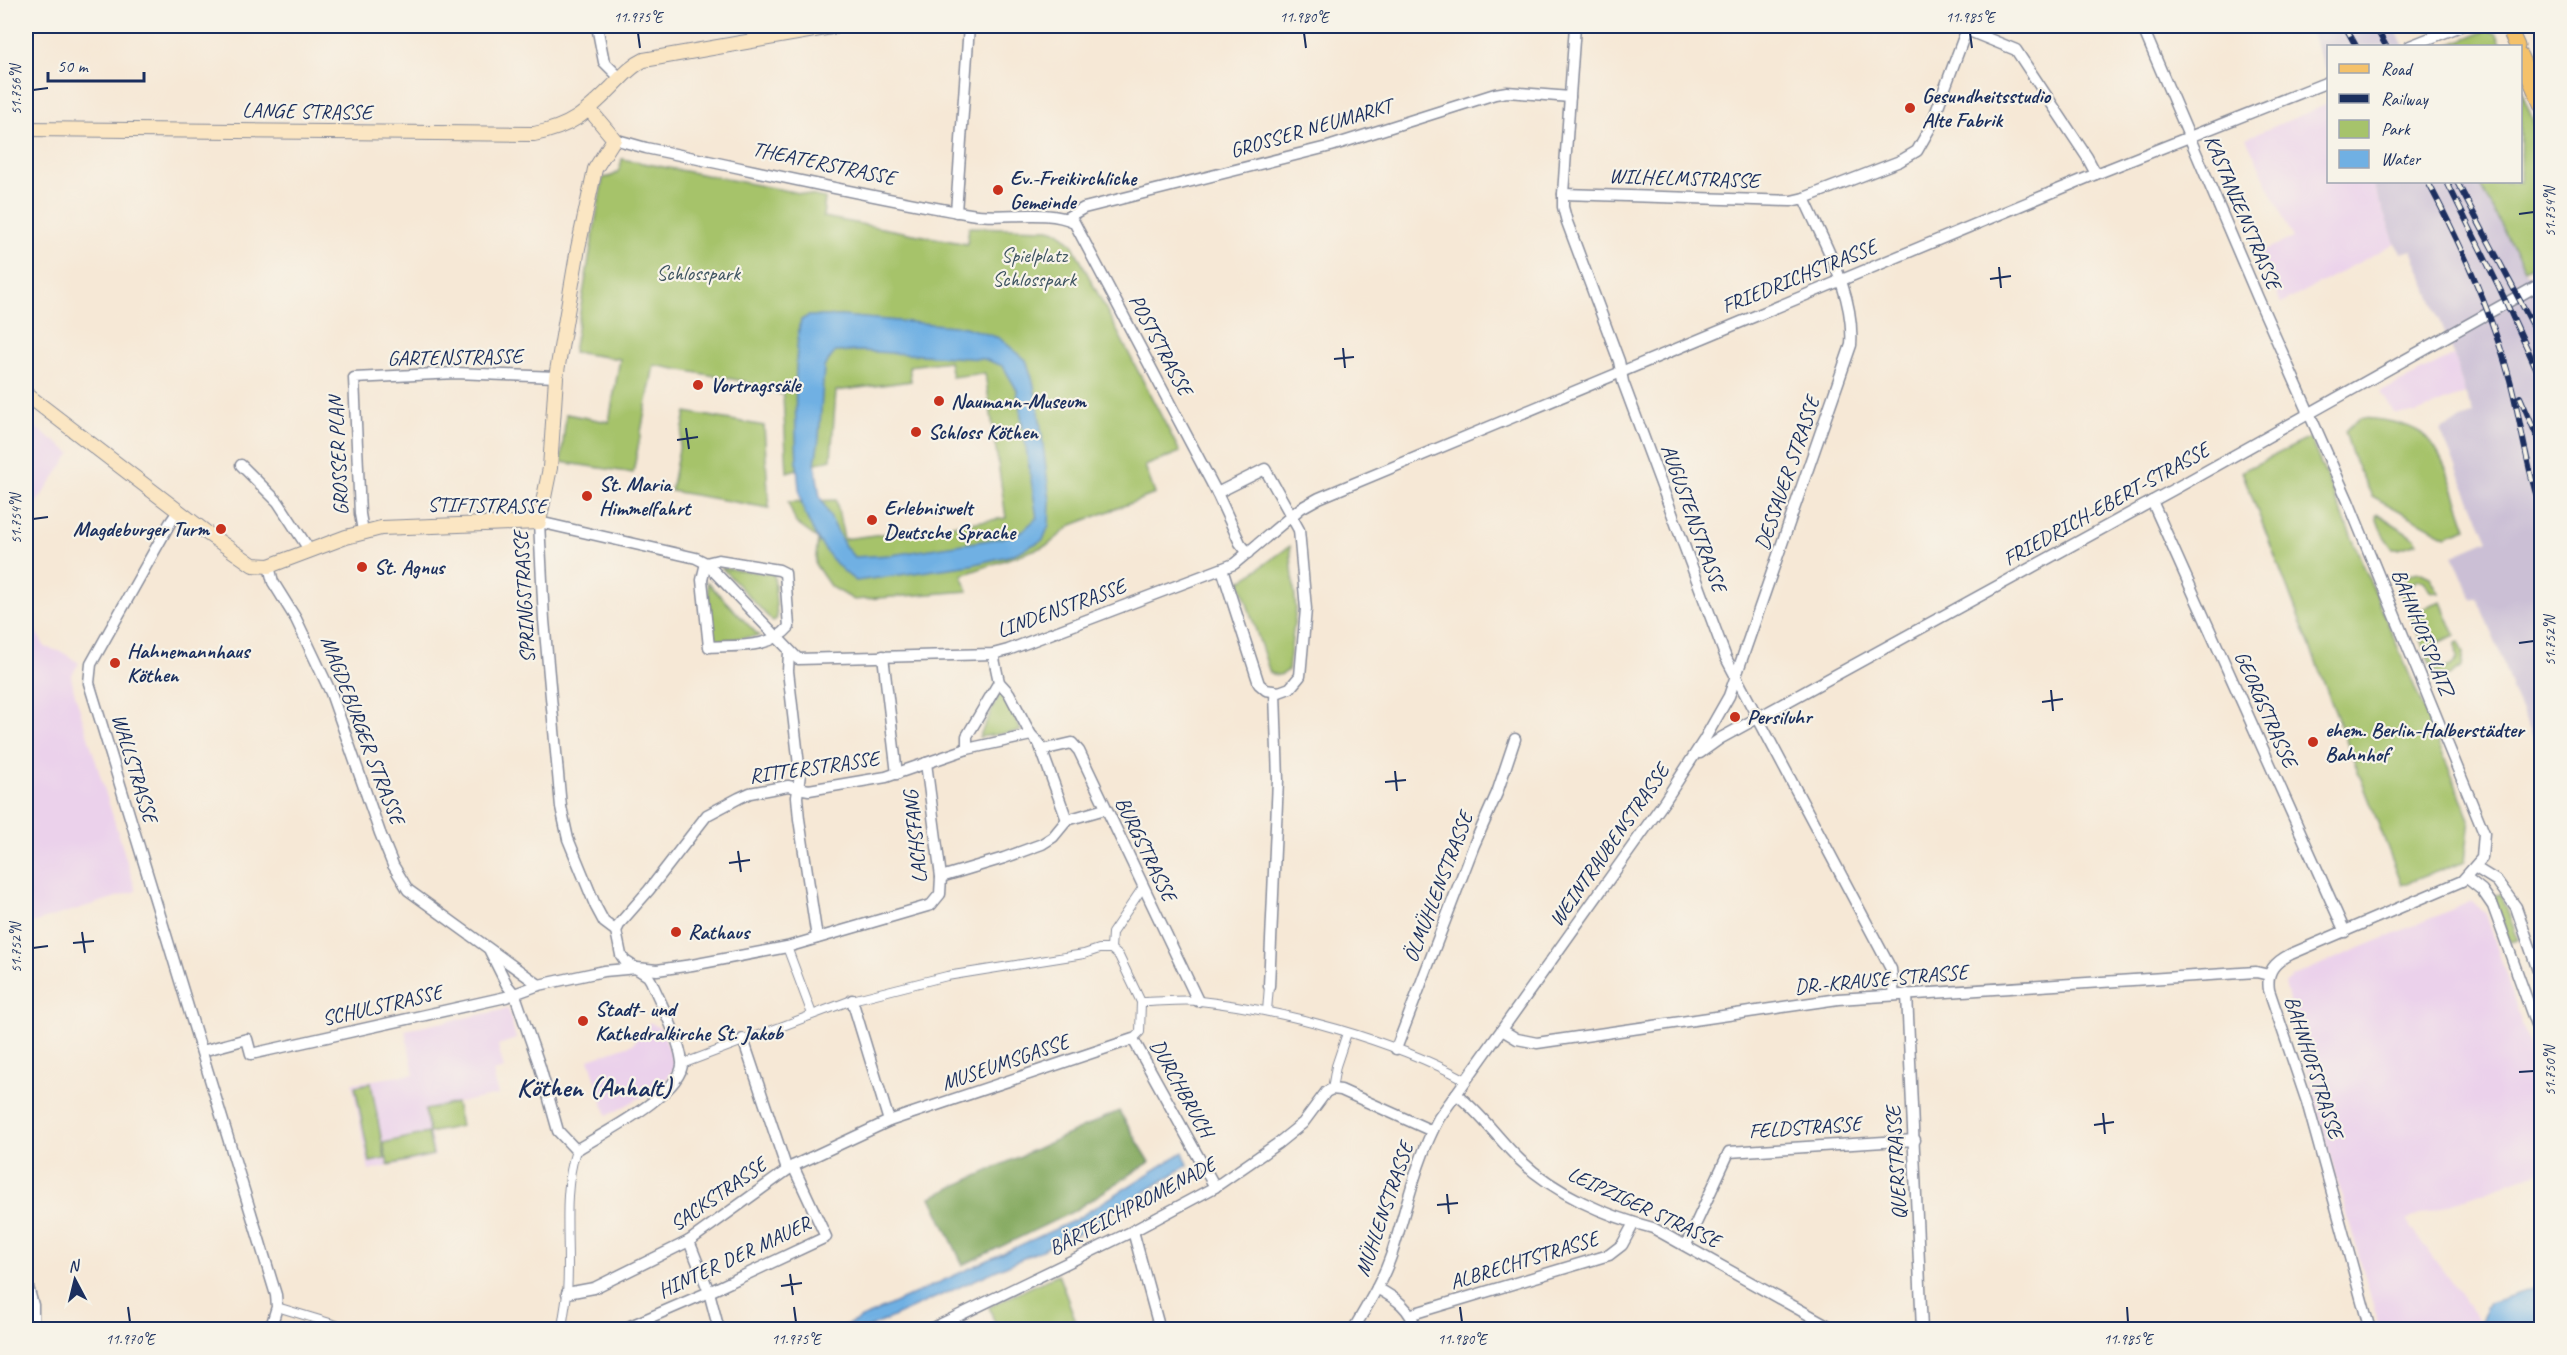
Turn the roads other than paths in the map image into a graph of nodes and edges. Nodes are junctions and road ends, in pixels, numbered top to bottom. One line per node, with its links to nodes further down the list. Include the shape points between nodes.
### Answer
1 (597, 26): 12 (street, via 604,62)
2 (837, 26): 12 (main road, LANGE STRASSE, via 651,58)
3 (969, 26): 23 (street)
4 (1575, 26): 14 (street, AUGUSTENSTRASSE)
5 (2142, 26): 18 (street, KASTANIENSTRASSE)
6 (2461, 26): 9 (street)
7 (2508, 26): 10 (main road)
8 (1967, 28): 20 (street, via 2016,50); 22 (street, WILHELMSTRASSE, via 1930,128 1917,151)
9 (2413, 45)
10 (2517, 45)
11 (2522, 61): 15 (main road)
12 (620, 78): 16 (main road, LANGE STRASSE)
13 (2327, 82): 18 (street, FRIEDRICHSTRASSE)
14 (1570, 97): 21 (street, AUGUSTENSTRASSE); 24 (street, GROSSER NEUMARKT, via 1495,94 1331,146 1084,208)
15 (2541, 106)
16 (586, 111): 17 (main road, LANGE STRASSE, via 560,128 517,135); 19 (main road)
17 (26, 129)
18 (2190, 138): 20 (street, FRIEDRICHSTRASSE); 31 (street, KASTANIENSTRASSE)
19 (614, 139): 23 (street, THEATERSTRASSE); 28 (main road, SPRINGSTRASSE, via 591,182)
20 (2096, 174): 25 (street, FRIEDRICHSTRASSE)
21 (1563, 194): 22 (street, WILHELMSTRASSE, via 1791,201); 27 (street, AUGUSTENSTRASSE, via 1567,222)
22 (1804, 198): 25 (street, DESSAUER STRASSE)
23 (956, 212): 24 (street, THEATERSTRASSE, via 987,217)
24 (1066, 218): 33 (street, POSTSTRASSE, via 1081,232)
25 (1840, 280): 27 (street, FRIEDRICHSTRASSE); 48 (street, DESSAUER STRASSE, via 1851,319 1848,356)
26 (2541, 282): 31 (street, FRIEDRICH-EBERT-STRASSE)
27 (1621, 372): 36 (street, FRIEDRICHSTRASSE, via 1319,498); 48 (street, AUGUSTENSTRASSE, via 1726,658)
28 (556, 377): 29 (street, GARTENSTRASSE, via 456,373); 37 (main road, SPRINGSTRASSE, via 549,468)
29 (354, 378): 38 (street, GROSSER PLAN)
30 (26, 394): 35 (main road)
31 (2309, 412): 34 (street, FRIEDRICH-EBERT-STRASSE); 62 (street, BAHNHOFSPLATZ, via 2484,833 2484,851)
32 (241, 465): 39 (street, via 278,502)
33 (1217, 493): 36 (street, via 1265,469); 40 (street, POSTSTRASSE)
34 (2152, 501): 51 (street, FRIEDRICH-EBERT-STRASSE); 68 (street, GEORGSTRASSE)
35 (179, 510): 42 (main road, via 253,565); 92 (street, WALLSTRASSE, via 91,664 89,683)
36 (1290, 517): 40 (street, LINDENSTRASSE); 50 (street, via 1299,530 1306,609 1300,676 1290,688)
37 (539, 522): 38 (main road, STIFTSTRASSE, via 397,526); 41 (street, STIFTSTRASSE); 67 (street, SPRINGSTRASSE, via 561,807 586,887 604,922)
38 (363, 531): 39 (main road, STIFTSTRASSE)
39 (310, 551): 42 (main road, STIFTSTRASSE)
40 (1248, 553): 43 (street, LINDENSTRASSE)
41 (706, 563): 44 (street); 44 (street, via 717,560 785,573 789,627); 44 (street, via 702,580 709,647)
42 (269, 566): 72 (street, MAGDEBURGER STRASSE, via 273,582 332,693 380,832 401,879 408,890)
43 (1222, 569): 46 (street, LINDENSTRASSE); 50 (street, via 1255,676 1266,690)
44 (776, 638): 45 (street)
45 (789, 652): 47 (street, LINDENSTRASSE, via 806,660); 59 (street)
46 (993, 654): 47 (street, LINDENSTRASSE); 49 (street)
47 (883, 656): 58 (street)
48 (1737, 676): 51 (street, AUGUSTENSTRASSE); 56 (street, WEINTRAUBENSTRASSE)
49 (999, 682): 52 (street); 54 (street, via 967,736)
50 (1275, 692): 77 (street, via 1277,808)
51 (1759, 717): 56 (street, FRIEDRICH-EBERT-STRASSE, via 1721,738); 78 (street, AUGUSTENSTRASSE, via 1891,969)
52 (1031, 735): 54 (street, RITTERSTRASSE); 55 (street)
53 (1515, 739): 91 (street, ÖLMÜHLENSTRASSE)
54 (967, 749): 57 (street, RITTERSTRASSE)
55 (1042, 750): 60 (street, BURGSTRASSE, via 1065,743 1076,745); 61 (street)
56 (1691, 762): 86 (street, WEINTRAUBENSTRASSE)
57 (926, 763): 58 (street, RITTERSTRASSE); 63 (street, LACHSFANG)
58 (897, 774): 59 (street, RITTERSTRASSE, via 809,790)
59 (798, 787): 67 (street, RITTERSTRASSE, via 750,793 707,815); 69 (street, via 803,859)
60 (1105, 809): 61 (street); 65 (street, BURGSTRASSE)
61 (1067, 820): 63 (street, via 1042,844)
62 (2476, 868): 64 (street, BAHNHOFSTRASSE); 75 (street, via 2496,881 2516,908)
63 (941, 877): 66 (street, LACHSFANG, via 940,894)
64 (2467, 878): 68 (street, BAHNHOFSTRASSE); 90 (street, via 2493,906)
65 (1143, 887): 71 (street, via 1112,935); 82 (street, BURGSTRASSE)
66 (931, 905): 69 (street, SCHULSTRASSE)
67 (616, 932): 73 (street, SPRINGSTRASSE, via 621,955)
68 (2344, 932): 74 (street, BAHNHOFSTRASSE, via 2281,959)
69 (817, 938): 70 (street, SCHULSTRASSE)
70 (787, 946): 73 (street, SCHULSTRASSE, via 692,965 657,970); 85 (street)
71 (1111, 949): 81 (street, via 947,976); 83 (street, via 1119,956)
72 (490, 951): 76 (street, MAGDEBURGER STRASSE); 80 (street, MAGDEBURGER STRASSE)
73 (637, 968): 76 (street, SCHULSTRASSE); 93 (street, SPRINGSTRASSE, via 651,981)
74 (2269, 975): 79 (street, DR.-KRAUSE-STRASSE, via 2256,972); 125 (street, BAHNHOFSTRASSE, via 2271,999 2307,1102)
75 (2541, 982)
76 (539, 985): 80 (street, SCHULSTRASSE)
77 (1269, 986): 84 (street)
78 (1894, 994): 79 (street, DR.-KRAUSE-STRASSE); 86 (street, DR.-KRAUSE-STRASSE, via 1537,1043 1517,1039)
79 (1907, 994): 99 (street, QUERSTRASSE)
80 (515, 995): 92 (street, SCHULSTRASSE, via 257,1053 251,1054 247,1039); 100 (street, MAGDEBURGER STRASSE, via 558,1131)
81 (852, 1000): 85 (street); 97 (street)
82 (1198, 1001): 83 (street); 84 (street)
83 (1141, 1002): 89 (street, via 1140,1032)
84 (1267, 1011): 87 (street)
85 (812, 1014): 88 (street)
86 (1502, 1030): 94 (street, WEINTRAUBENSTRASSE)
87 (1347, 1033): 91 (street); 95 (street)
88 (743, 1039): 93 (street); 101 (street)
89 (1133, 1039): 97 (street, MUSEUMSGASSE); 102 (street, DURCHBRUCH)
90 (2541, 1041)
91 (1396, 1049): 94 (street)
92 (202, 1052): 111 (street, WALLSTRASSE)
93 (682, 1064): 100 (street, via 679,1078 658,1099)
94 (1466, 1080): 96 (street, MÜHLENSTRASSE)
95 (1332, 1089): 98 (street); 102 (street, BÄRTEICHPROMENADE, via 1303,1123)
96 (1456, 1094): 98 (street, MÜHLENSTRASSE); 103 (street, LEIPZIGER STRASSE, via 1539,1177 1565,1194)
97 (889, 1121): 101 (street, SACKSTRASSE)
98 (1432, 1131): 108 (street, MÜHLENSTRASSE)
99 (1915, 1140): 106 (street, FELDSTRASSE, via 1729,1152); 124 (street, QUERSTRASSE)
100 (576, 1150): 110 (street, via 566,1209)
101 (790, 1168): 105 (street, SACKSTRASSE); 109 (street, HINTER DER MAUER, via 826,1237)
102 (1215, 1187): 104 (street, BÄRTEICHPROMENADE)
103 (1634, 1223): 106 (street, LEIPZIGER STRASSE); 112 (street, ALBRECHTSTRASSE, via 1622,1245 1609,1255)
104 (1133, 1231): 119 (street, BÄRTEICHPROMENADE); 120 (street)
105 (689, 1241): 109 (street); 110 (street, SACKSTRASSE, via 594,1288)
106 (1686, 1245): 123 (street, LEIPZIGER STRASSE)
107 (26, 1280): 113 (street, via 33,1305)
108 (1377, 1288): 112 (street, via 1398,1299); 121 (street, MÜHLENSTRASSE)
109 (709, 1292): 117 (street, HINTER DER MAUER); 118 (street)
110 (567, 1293): 116 (street)
111 (277, 1307): 114 (street, WALLSTRASSE); 115 (street)
112 (1412, 1314): 122 (street)
113 (33, 1329)
114 (270, 1329)
115 (353, 1329)
116 (562, 1329)
117 (621, 1329)
118 (719, 1329)
119 (929, 1329)
120 (1160, 1329)
121 (1353, 1329)
122 (1417, 1329)
123 (1836, 1329)
124 (1922, 1329)
125 (2370, 1329)

